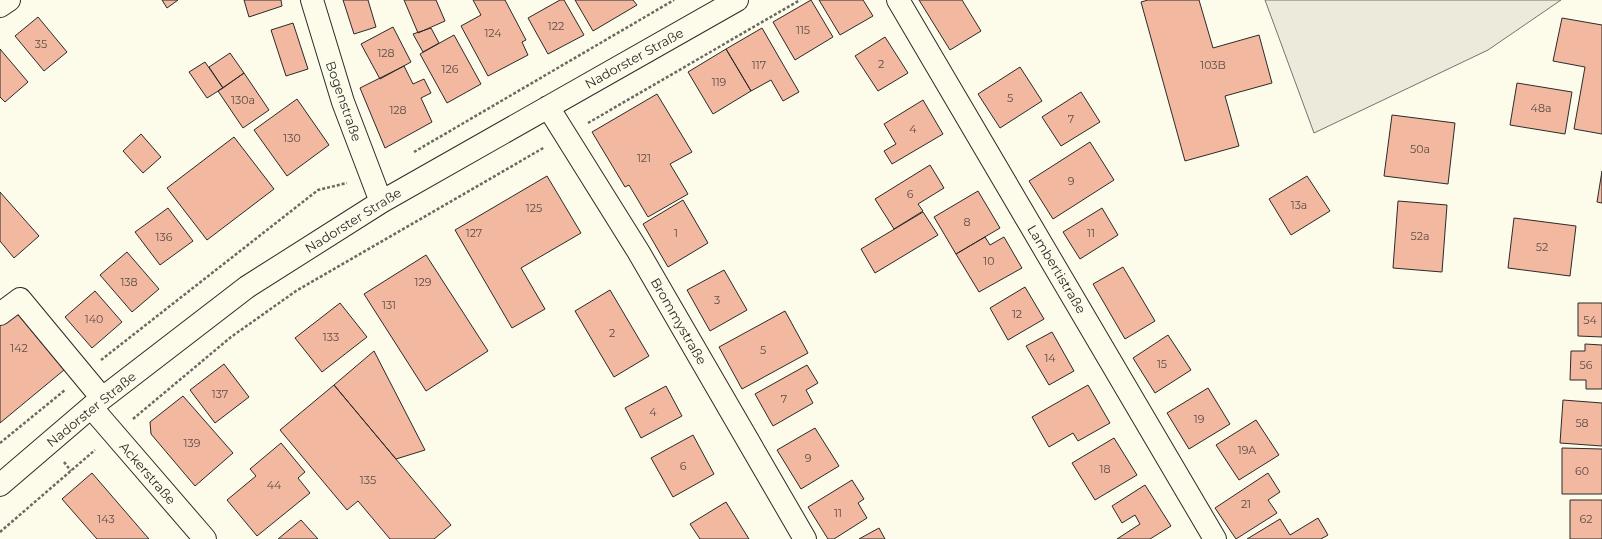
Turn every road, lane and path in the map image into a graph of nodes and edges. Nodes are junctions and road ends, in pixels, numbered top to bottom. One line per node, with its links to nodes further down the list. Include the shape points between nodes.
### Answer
1 (9, 0): 6 (street)
2 (312, 0): 9 (street, Bogenstraße, via 343,102)
3 (737, 0): 7 (street, Nadorster Straße)
4 (800, 0): 8 (path)
5 (898, 0): 17 (street, Lambertistraße)
6 (0, 6)
7 (548, 107): 8 (street, Brommystraße); 9 (street, Nadorster Straße)
8 (566, 136): 12 (path, via 296,292 231,338); 16 (street, Brommystraße, via 638,251)
9 (381, 202): 11 (street, Nadorster Straße, via 247,287)
10 (0, 314): 11 (street, Ackerstraße, via 20,299)
11 (97, 402): 12 (street, Ackerstraße); 13 (street, Nadorster Straße)
12 (114, 434): 14 (path); 15 (street, Ackerstraße)
13 (0, 485)
14 (0, 532)
15 (205, 539)
16 (805, 539)
17 (1215, 539)

